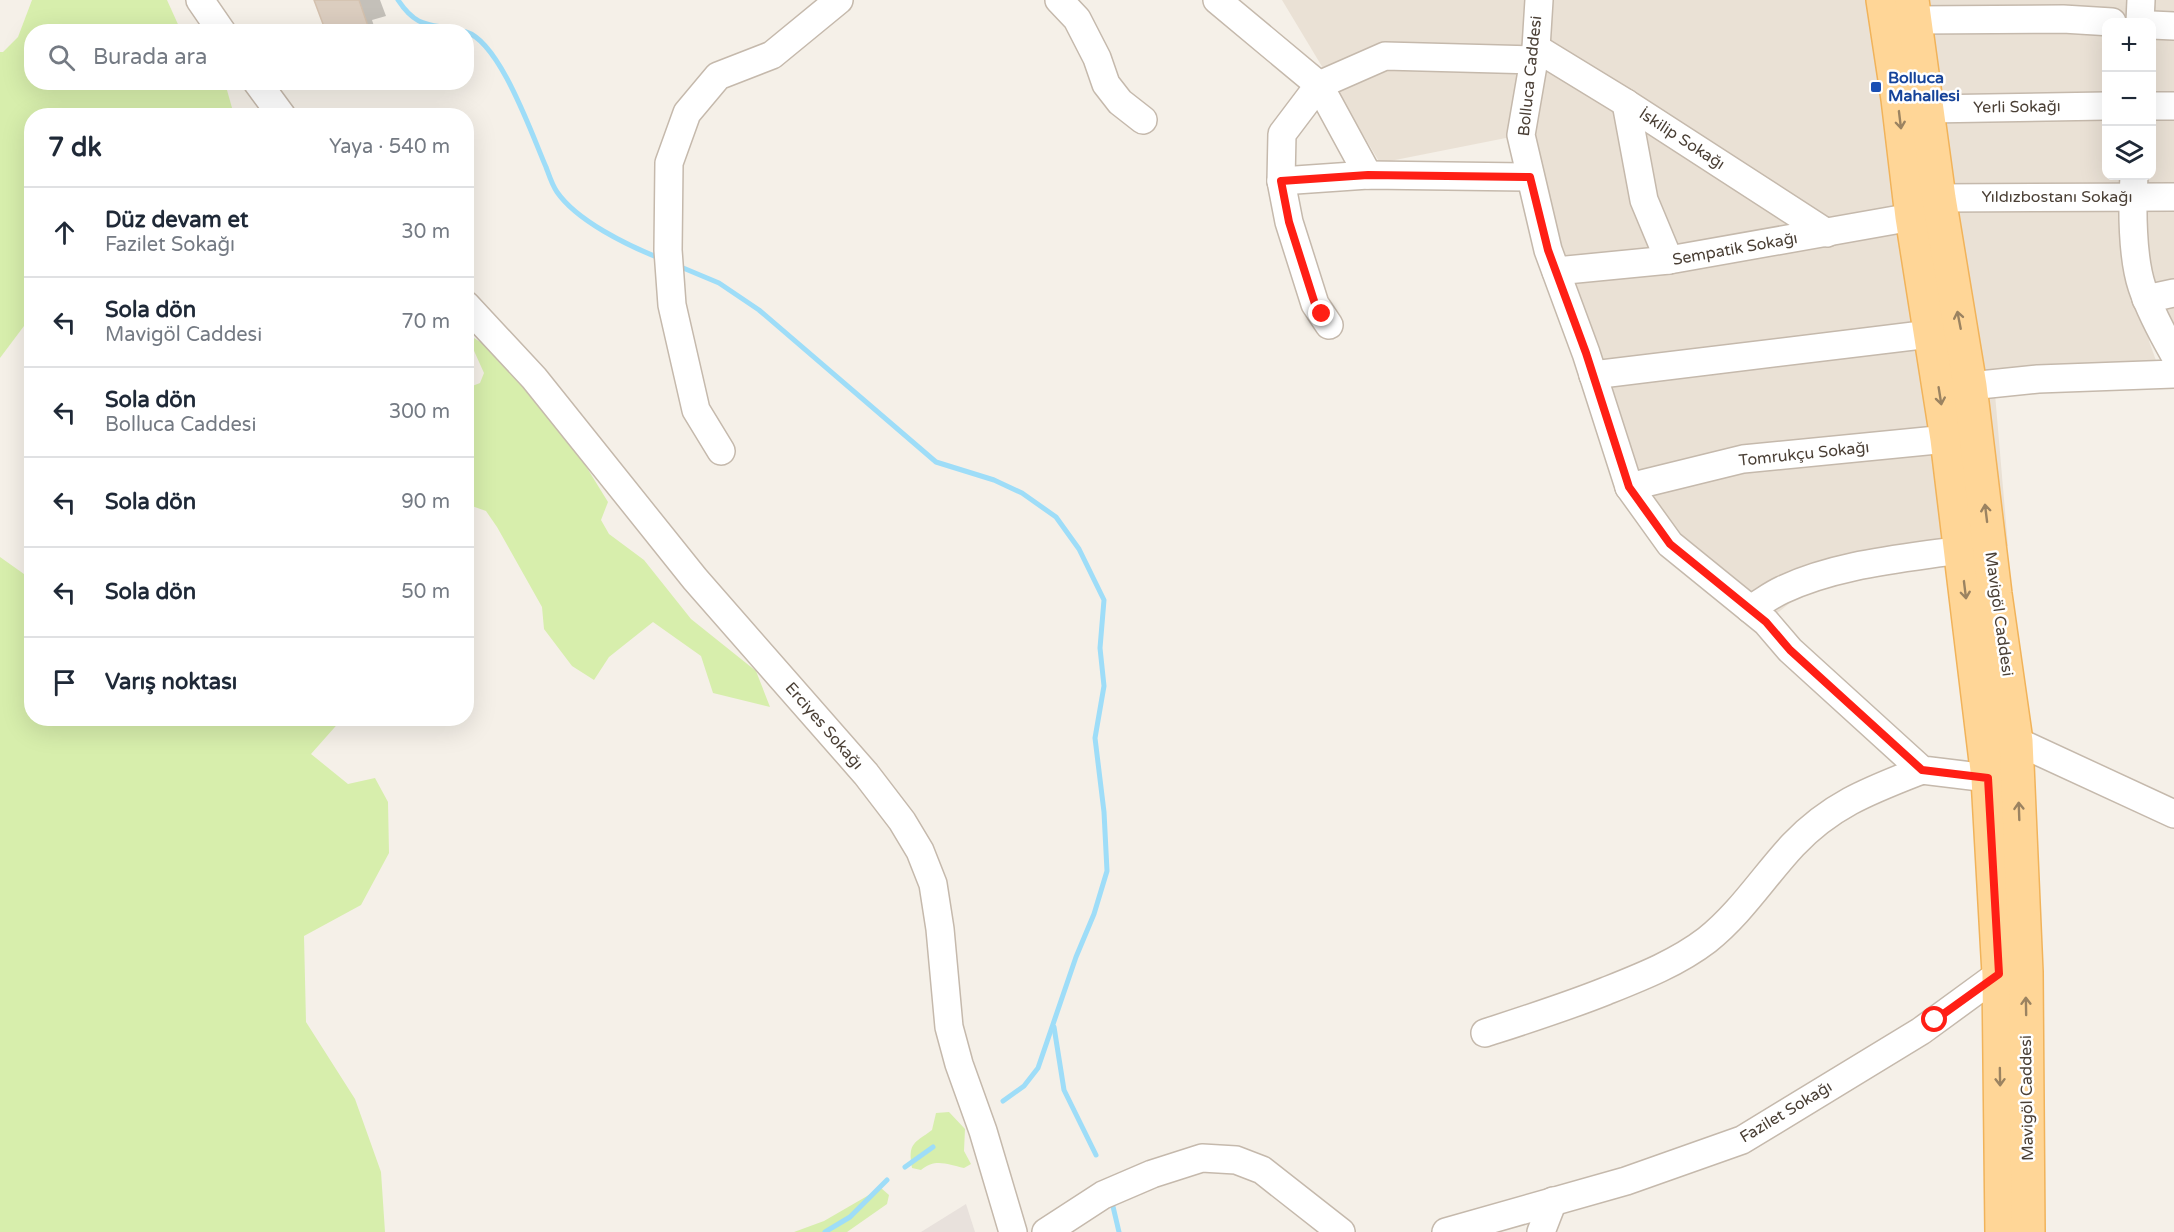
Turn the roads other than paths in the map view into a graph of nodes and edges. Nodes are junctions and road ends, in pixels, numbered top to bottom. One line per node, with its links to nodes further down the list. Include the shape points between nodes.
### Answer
1 (200, 0): 11 (street)
2 (839, 0): 44 (street, via 772,55 718,76 687,113 669,163 672,304 696,410)
3 (1059, 0): 23 (street, via 1077,19 1106,84 1120,102)
4 (1217, 0): 15 (street)
5 (1539, 0): 14 (street, Bolluca Caddesi)
6 (1883, 0): 30 (main road, Mavigöl Caddesi, one-way to 30)
7 (2141, 0): 9 (street)
8 (1913, 10): 10 (street); 22 (main road, Mavigöl Caddesi)
9 (2140, 18)
10 (2102, 21)
11 (216, 24)
12 (2156, 25): 13 (street)
13 (2174, 26)
14 (1535, 54): 15 (street, via 1385,56); 17 (street, İskilip Sokağı); 25 (street, Bolluca Caddesi, via 1521,135)
15 (1319, 85): 24 (street); 26 (street, via 1282,134)
16 (263, 90): 21 (street)
17 (1626, 103): 31 (street, İskilip Sokağı); 32 (street, via 1644,201)
18 (2102, 106): 22 (street, Yerli Sokağı)
19 (2156, 106): 20 (street)
20 (2174, 106)
21 (276, 108)
22 (1928, 109): 29 (main road, Mavigöl Caddesi)
23 (1143, 120)
24 (1368, 175): 25 (street); 26 (street)
25 (1530, 177): 33 (street, Bolluca Caddesi)
26 (1281, 181): 37 (street, via 1289,222 1315,304)
27 (2133, 186): 28 (street, Yıldızbostanı Sokağı); 29 (street, Yıldızbostanı Sokağı); 35 (street, via 2137,262)
28 (2174, 197)
29 (1939, 198): 42 (main road, Mavigöl Caddesi, one-way to 29)
30 (1912, 217): 31 (street, Sempatik Sokağı); 38 (main road, Mavigöl Caddesi)
31 (1827, 233): 32 (street, Sempatik Sokağı)
32 (1669, 260): 33 (street, Sempatik Sokağı)
33 (1556, 271): 41 (street, Bolluca Caddesi)
34 (2174, 294): 35 (street)
35 (2146, 299): 39 (street)
36 (474, 314): 55 (street, Erciyes Sokağı, via 534,378 695,579 902,820 933,884 949,1027)
37 (1329, 325)
38 (1930, 334): 41 (street); 43 (main road, Mavigöl Caddesi, one-way to 43)
39 (2174, 354)
40 (2174, 374): 42 (street)
41 (1593, 375): 45 (street, Bolluca Caddesi)
42 (1970, 386): 48 (main road, Mavigöl Caddesi, one-way to 42)
43 (1947, 439): 45 (street, Tomrukçu Sokağı, via 1743,459); 46 (main road, Mavigöl Caddesi)
44 (721, 451)
45 (1629, 487): 47 (street, Bolluca Caddesi, via 1670,544)
46 (1960, 550): 47 (street, via 1823,575 1782,590); 50 (main road, Mavigöl Caddesi, one-way to 50)
47 (1750, 609): 49 (street, Bolluca Caddesi)
48 (2016, 741): 51 (street); 61 (main road, Mavigöl Caddesi, one-way to 48, via 2026,972)
49 (1922, 770): 50 (street); 53 (street, via 1863,793 1834,810 1794,844 1730,920 1683,957 1568,1006)
50 (1988, 778): 52 (main road, Mavigöl Caddesi)
51 (2174, 814)
52 (1999, 974): 54 (street, Fazilet Sokağı, via 1921,1031 1742,1140 1636,1178); 60 (main road, Mavigöl Caddesi, one-way to 60)
53 (1485, 1033)
54 (1552, 1201): 58 (street, Fazilet Sokağı); 59 (street)
55 (1013, 1232)
56 (1046, 1232): 57 (street, via 1103,1194 1203,1158 1236,1160 1262,1170)
57 (1341, 1232)
58 (1446, 1232)
59 (1541, 1232)
60 (2002, 1232)
61 (2028, 1232)

